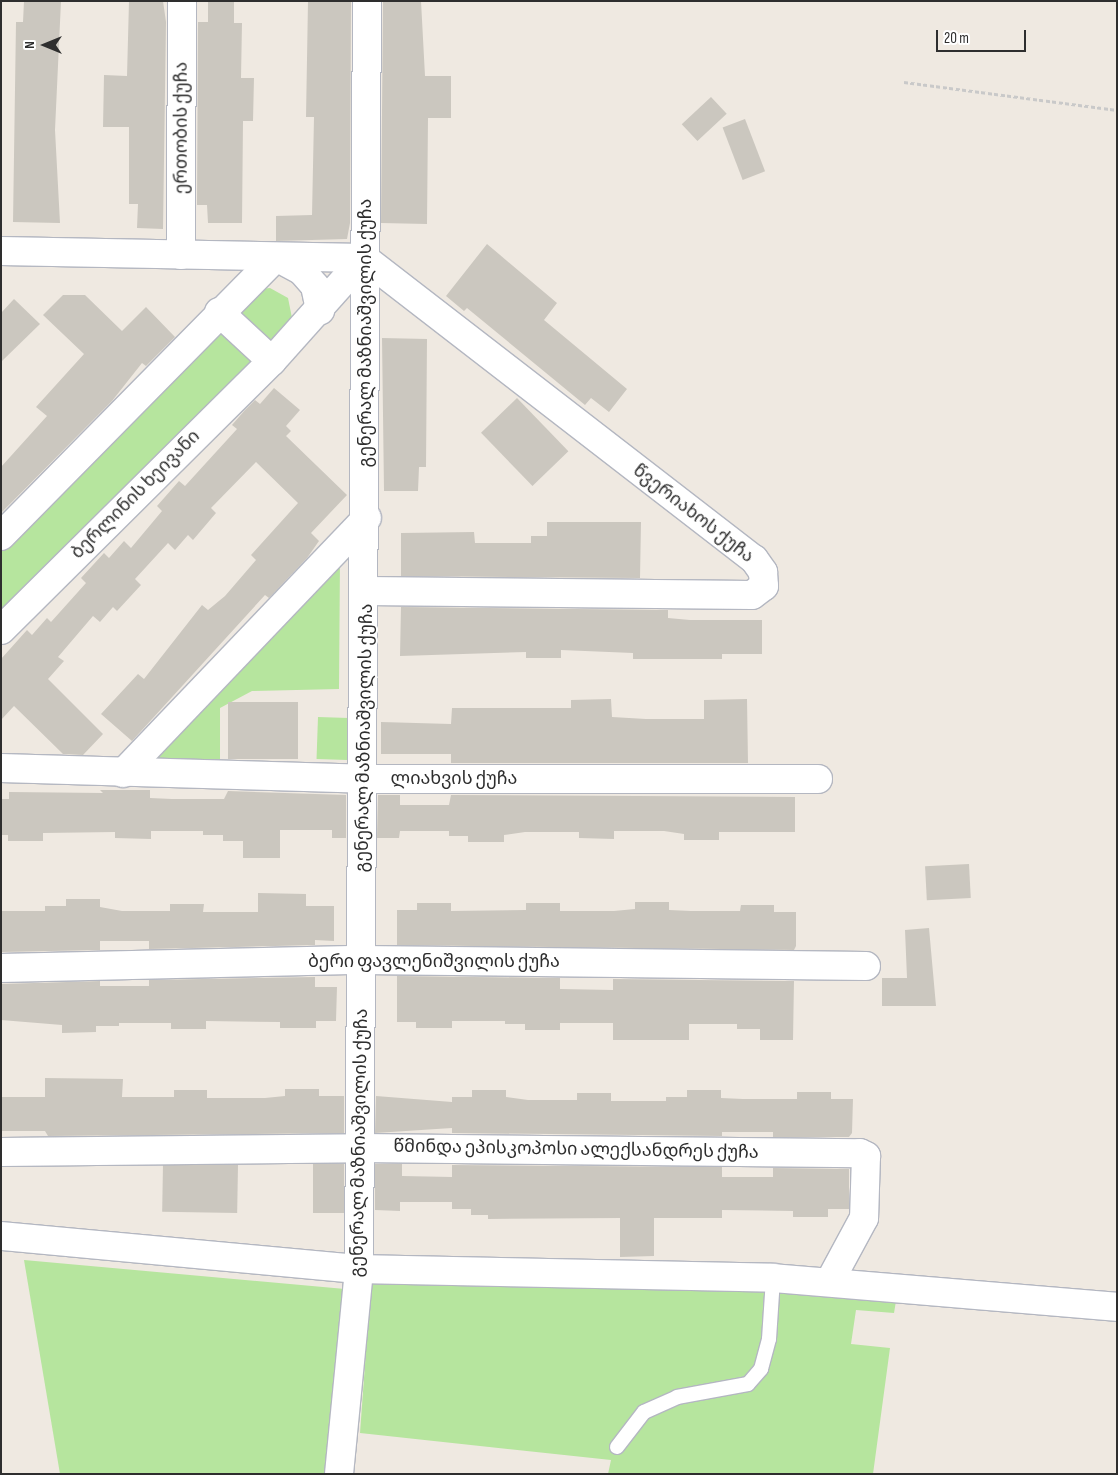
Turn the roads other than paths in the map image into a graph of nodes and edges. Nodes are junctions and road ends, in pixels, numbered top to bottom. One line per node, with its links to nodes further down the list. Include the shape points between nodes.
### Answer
1 (182, 1): 4 (street, ერთობის ქუჩა)
2 (367, 1): 6 (street, გენერალ მაზნიაშვილის ქუჩა)
3 (1, 251): 4 (street)
4 (182, 255): 5 (street)
5 (276, 257): 6 (street); 7 (street, via 302,271 314,286); 8 (street)
6 (364, 258): 7 (street, ბერლინის ხეივანი); 10 (street, გენერალ მაზნიაშვილის ქუჩა); 12 (street, წვერიახოს ქუჩა, via 754,558 764,572 764,586 752,595)
7 (320, 310): 9 (street, ბერლინის ხეივანი)
8 (219, 312): 9 (street); 11 (street)
9 (272, 361): 13 (street, ბერლინის ხეივანი)
10 (367, 518): 12 (street, გენერალ მაზნიაშვილის ქუჩა); 15 (street)
11 (1, 536)
12 (366, 591): 16 (street, გენერალ მაზნიაშვილის ქუჩა)
13 (1, 630)
14 (1, 768): 15 (street, ლიახვის ქუჩა)
15 (123, 773): 16 (street, ლიახვის ქუჩა)
16 (364, 779): 17 (street, ლიახვის ქუჩა); 18 (street, გენერალ მაზნიაშვილის ქუჩა)
17 (818, 779)
18 (362, 960): 19 (street, ბერი ფავლენიშვილის ქუჩა); 20 (street, ბერი ფავლენიშვილის ქუჩა); 21 (street, გენერალ მაზნიაშვილის ქუჩა)
19 (866, 966)
20 (1, 968)
21 (361, 1148): 22 (street, წმინდა ეპისკოპოსი ალექსანდრეს ქუჩა); 24 (street, გენერალ მაზნიაშვილის ქუჩა); 26 (street, წმინდა ეპისკოპოსი ალექსანდრეს ქუჩა, via 860,1153 866,1156 864,1218)
22 (1, 1152)
23 (1, 1236): 24 (street)
24 (359, 1269): 25 (street); 29 (street, გენერალ მაზნიაშვილის ქუჩა)
25 (774, 1278): 26 (street); 28 (lane, via 770,1339 762,1369 748,1384 677,1398 644,1412)
26 (830, 1282): 27 (street)
27 (1117, 1307)
28 (618, 1447)
29 (339, 1474)

